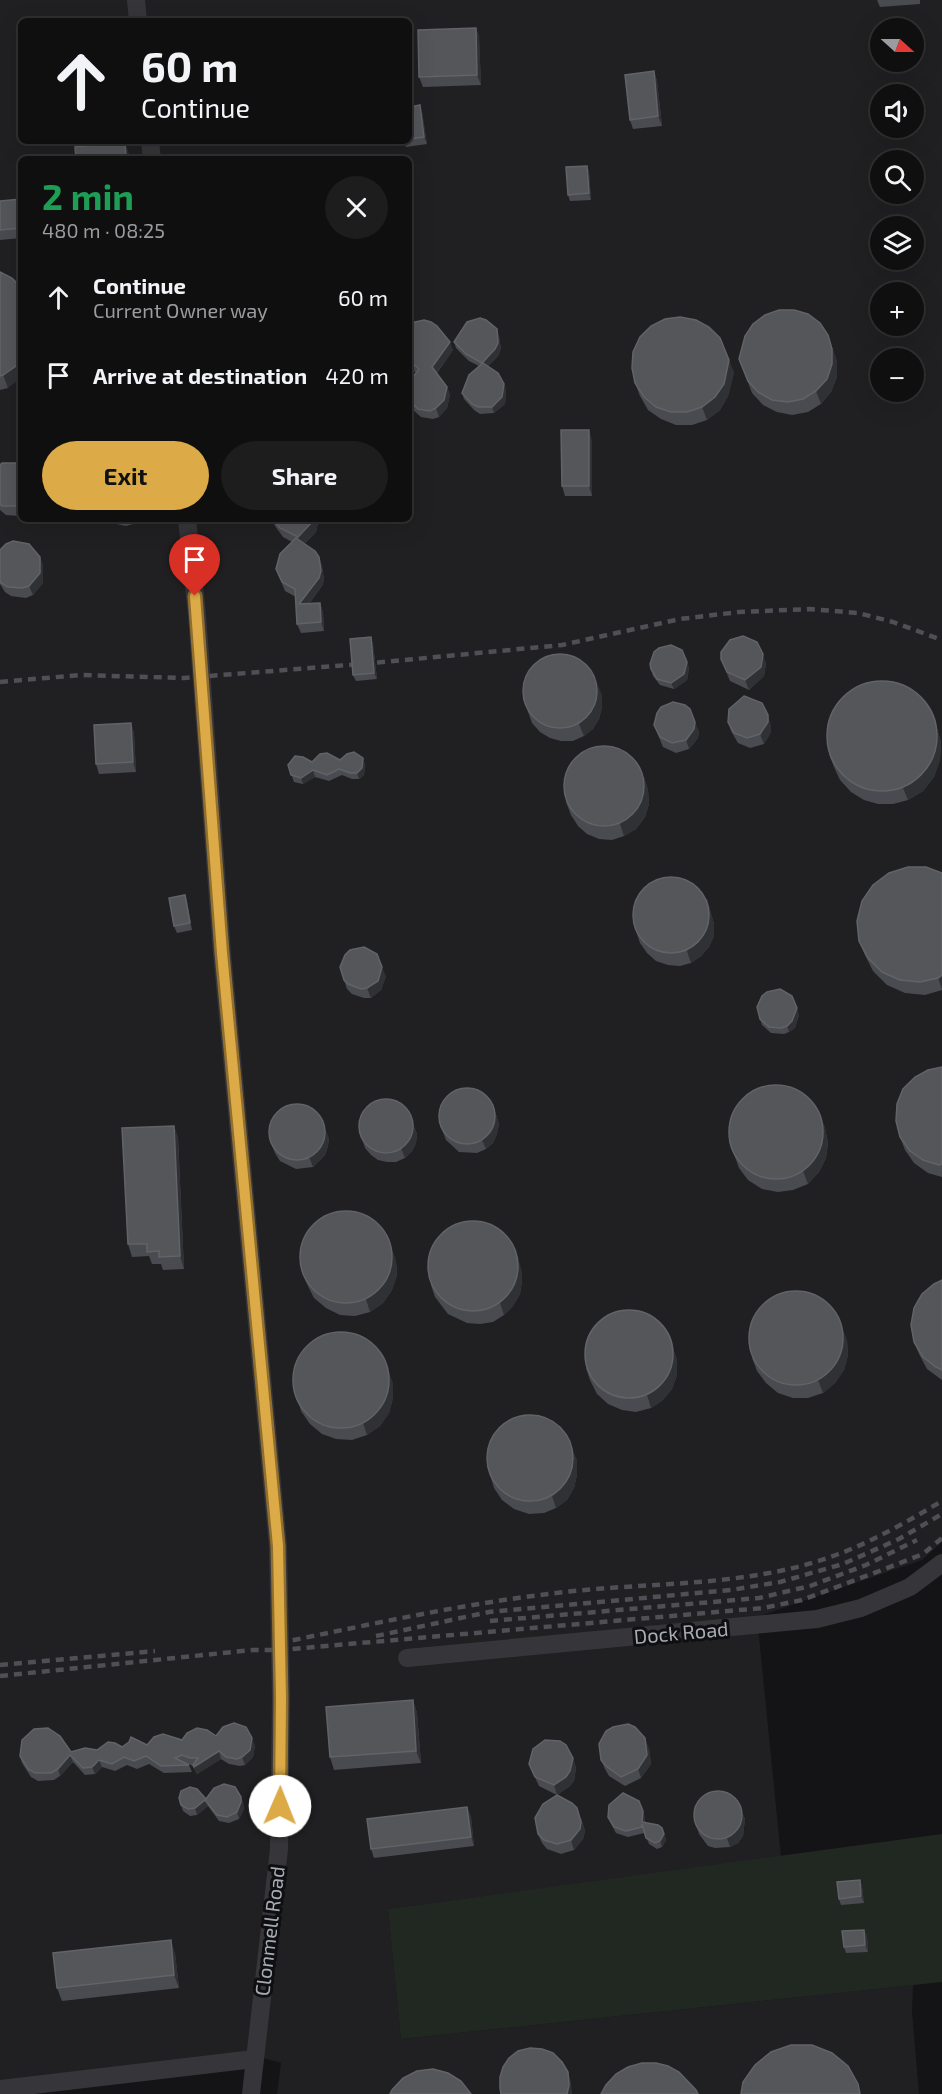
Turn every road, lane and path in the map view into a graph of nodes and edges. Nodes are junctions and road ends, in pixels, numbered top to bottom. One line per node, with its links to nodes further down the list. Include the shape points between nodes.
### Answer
1 (136, 0): 2 (street)
2 (138, 18)
3 (187, 522): 6 (street, Clonmell Road, via 222,953 278,1546 279,1849)
4 (942, 1563): 5 (street, Dock Road, via 910,1587 861,1608 817,1619)
5 (407, 1658)
6 (254, 2059): 7 (street); 8 (street, Clonmell Road)
7 (0, 2089)
8 (251, 2094)

